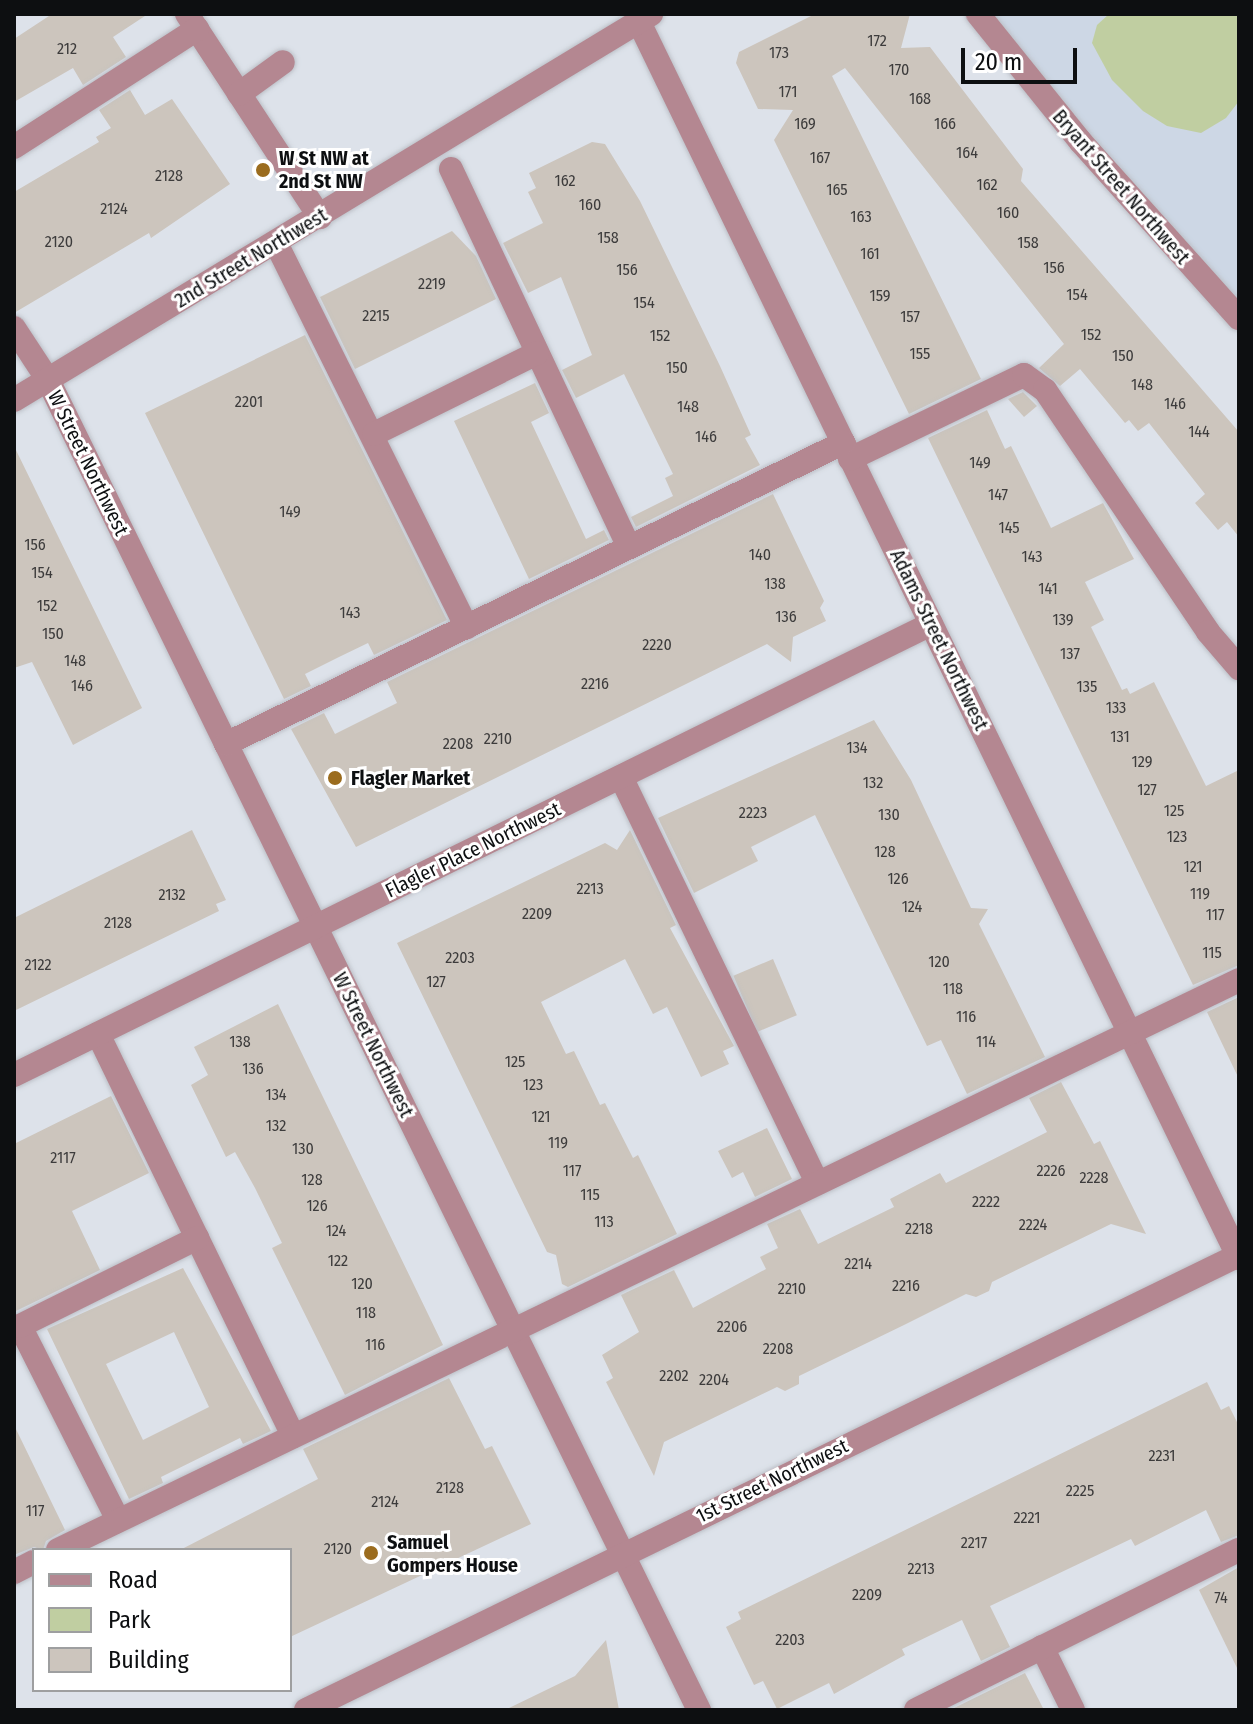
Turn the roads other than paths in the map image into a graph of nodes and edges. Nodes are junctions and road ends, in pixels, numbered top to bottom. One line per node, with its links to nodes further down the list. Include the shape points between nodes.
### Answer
1 (978, 14): 10 (street, Bryant Street Northwest, via 1090,153)
2 (645, 18): 8 (street, 2nd Street Northwest); 16 (street, Adams Street Northwest)
3 (192, 21): 5 (street); 6 (street)
4 (283, 62): 5 (street)
5 (239, 94): 8 (street)
6 (14, 147)
7 (451, 169): 12 (street)
8 (320, 217): 9 (street, 2nd Street Northwest)
9 (276, 243): 13 (street, 2nd Street Northwest); 15 (street)
10 (1239, 318)
11 (14, 328): 13 (street, W Street Northwest)
12 (537, 353): 15 (street); 17 (street)
13 (48, 380): 14 (street, 2nd Street Northwest); 21 (street, W Street Northwest)
14 (14, 400)
15 (374, 434): 19 (street)
16 (847, 451): 17 (street); 18 (street, Adams Street Northwest); 20 (street, via 1024,375 1045,390 1208,632)
17 (629, 547): 19 (street)
18 (931, 624): 22 (street, Flagler Place Northwest); 25 (street, Adams Street Northwest)
19 (467, 627): 21 (street)
20 (1239, 668)
21 (226, 744): 23 (street, W Street Northwest)
22 (621, 777): 23 (street, Flagler Place Northwest); 28 (street)
23 (315, 927): 26 (street, Flagler Place Northwest); 32 (street, W Street Northwest)
24 (1239, 980): 25 (street)
25 (1130, 1033): 28 (street); 30 (street, Adams Street Northwest)
26 (98, 1034): 27 (street, Flagler Place Northwest); 29 (street)
27 (14, 1075)
28 (817, 1183): 32 (street)
29 (197, 1238): 31 (street); 33 (street)
30 (1239, 1257): 37 (street, 1st Street Northwest)
31 (17, 1320): 34 (street)
32 (512, 1329): 33 (street); 37 (street, W Street Northwest)
33 (293, 1436): 34 (street)
34 (118, 1520): 35 (street)
35 (62, 1548)
36 (1239, 1550): 40 (street)
37 (622, 1554): 41 (street, 1st Street Northwest); 42 (street, W Street Northwest)
38 (32, 1563): 39 (street)
39 (14, 1572)
40 (1042, 1647): 43 (street); 44 (street)
41 (306, 1710)
42 (699, 1710)
43 (916, 1710)
44 (1073, 1710)

